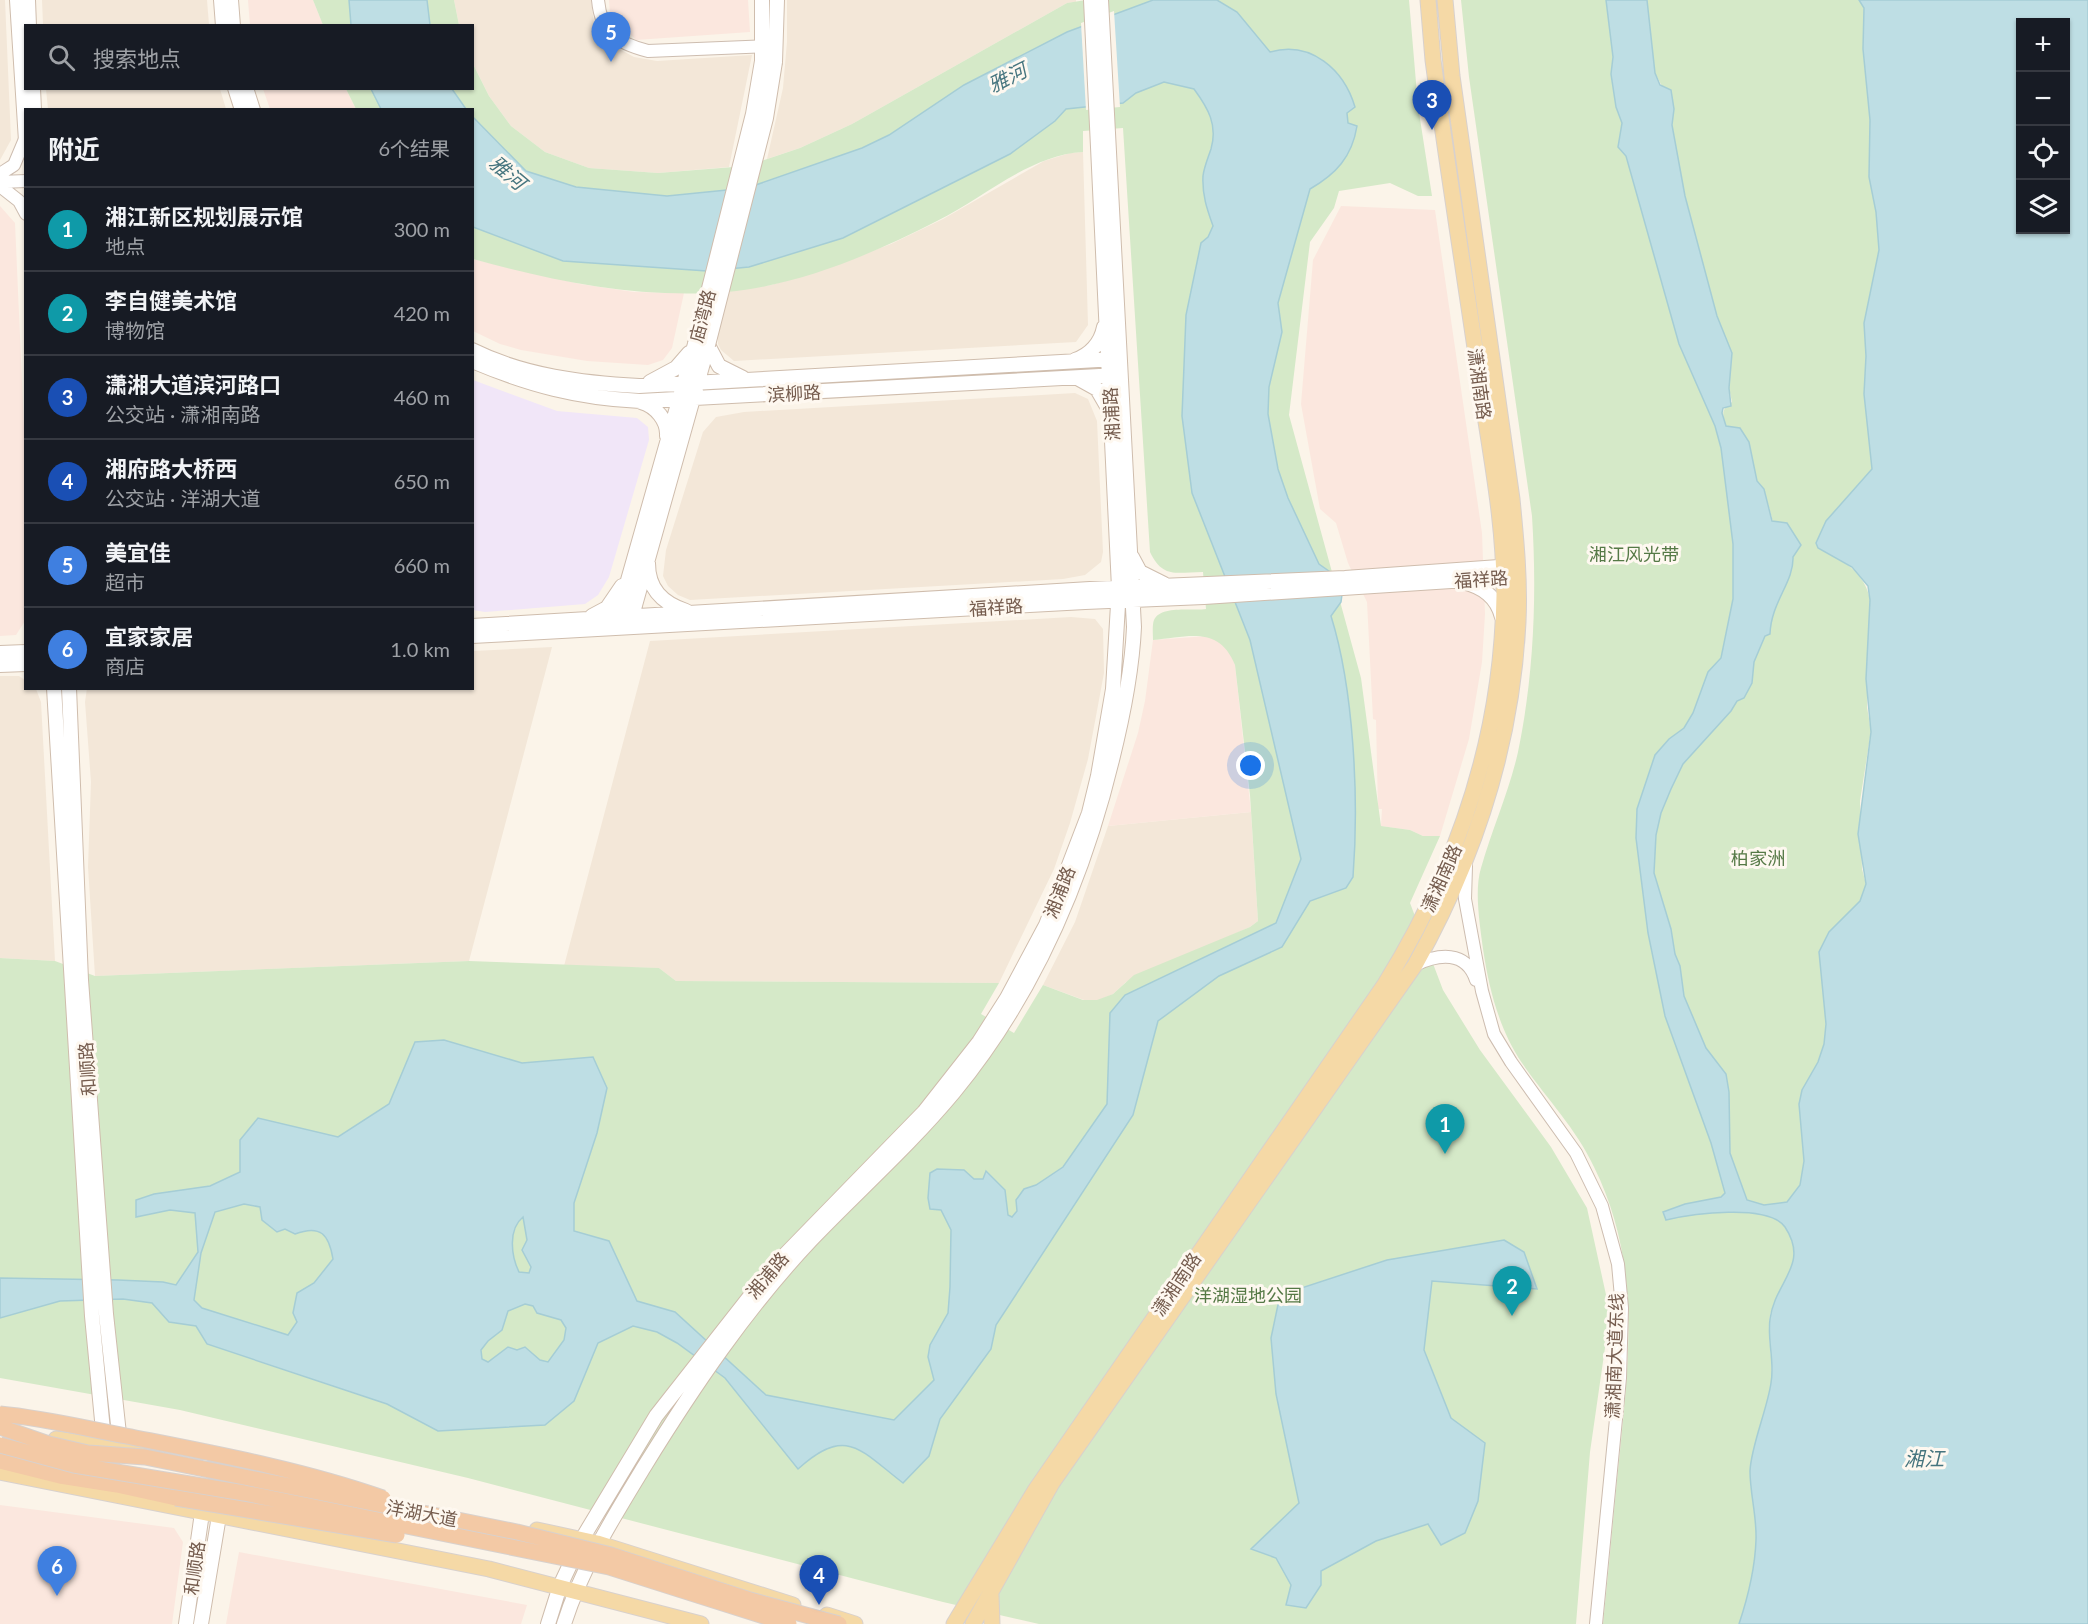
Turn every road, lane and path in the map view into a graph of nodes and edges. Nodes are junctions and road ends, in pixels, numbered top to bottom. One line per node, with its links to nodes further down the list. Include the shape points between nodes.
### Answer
1 (17, 0): 22 (main road)
2 (28, 0): 12 (main road)
3 (221, 0): 13 (main road)
4 (231, 0): 14 (main road)
5 (600, 0): 15 (street, via 606,22 623,39 636,45 648,48)
6 (762, 0): 15 (main road, 庙湾路)
7 (777, 0): 15 (main road, 庙湾路)
8 (1091, 0): 23 (main road, 湘浦路)
9 (1101, 0): 23 (main road, 湘浦路)
10 (1428, 0): 49 (main road, 潇湘南路, via 1437,91)
11 (1445, 0): 53 (main road, 潇湘南路, via 1452,76 1511,488)
12 (29, 24)
13 (223, 24)
14 (233, 24)
15 (769, 44): 31 (main road, 庙湾路, bridge)
16 (33, 90): 19 (main road)
17 (236, 90): 20 (main road)
18 (247, 90): 21 (main road)
19 (34, 108)
20 (241, 108)
21 (252, 108)
22 (24, 109)
23 (1103, 133): 30 (main road, 湘浦路); 33 (main road, 湘浦路)
24 (24, 144): 26 (street, via 14,165)
25 (24, 174): 26 (street)
26 (0, 175)
27 (24, 181): 28 (street)
28 (0, 184): 29 (street)
29 (24, 210)
30 (1105, 319): 33 (main road, 湘浦路); 35 (main road, via 1097,345)
31 (702, 344): 38 (main road, via 719,366); 39 (main road, 庙湾路); 40 (main road, 庙湾路); 41 (main road, via 676,368 652,382)
32 (474, 351): 41 (main road, 滨柳路, via 538,374)
33 (1114, 359): 35 (main road, 滨柳路); 36 (main road, 湘浦路)
34 (474, 362): 45 (main road, 滨柳路, via 573,395)
35 (1071, 362): 38 (main road, 滨柳路)
36 (1115, 375): 37 (main road, 滨柳路); 46 (main road, 湘浦路); 51 (main road, 湘浦路)
37 (1071, 377): 42 (main road, 滨柳路); 46 (main road, via 1097,389)
38 (751, 380): 39 (main road, 滨柳路)
39 (699, 382): 40 (main road, 滨柳路); 43 (main road, 庙湾路)
40 (684, 383): 41 (main road, 滨柳路); 44 (main road, 庙湾路)
41 (635, 386)
42 (735, 396): 43 (main road, 滨柳路); 47 (main road, via 710,403 696,412)
43 (694, 398): 44 (main road, 滨柳路); 47 (main road, 庙湾路)
44 (679, 399): 45 (main road, 滨柳路); 48 (main road, 庙湾路)
45 (633, 401): 48 (main road, via 645,403 659,413 668,431)
46 (1111, 420): 51 (main road, 湘浦路)
47 (681, 439): 50 (main road, 庙湾路)
48 (667, 441): 54 (main road, 庙湾路)
49 (1500, 532): 52 (main road, via 1499,543 1490,558); 53 (main road, 潇湘南路)
50 (650, 547): 60 (main road, via 648,570 656,593 665,602); 62 (main road, 庙湾路)
51 (1124, 550): 57 (main road, via 1148,578); 58 (main road, 湘浦路); 59 (main road, via 1107,578)
52 (1467, 569): 53 (main road, 福祥路); 56 (main road, 福祥路)
53 (1511, 571): 55 (main road, 福祥路); 63 (main road, 潇湘南路); 74 (main road, 潇湘南路, via 1518,624 1505,727 1481,821)
54 (630, 574): 61 (main road, via 607,608); 62 (main road, 庙湾路)
55 (1446, 581): 56 (main road, 福祥路); 63 (main road, via 1472,584 1490,595 1500,609)
56 (1347, 583): 57 (main road, 福祥路)
57 (1175, 592): 58 (main road, 福祥路); 67 (main road, via 1145,609)
58 (1126, 594): 59 (main road, 福祥路); 65 (main road, 湘浦路); 67 (main road, 湘浦路)
59 (1085, 596): 60 (main road, 福祥路); 62 (main road, 福祥路); 65 (main road, via 1108,610)
60 (694, 614): 62 (main road, 福祥路)
61 (582, 619): 62 (main road, 福祥路); 64 (main road, 福祥路)
62 (624, 622): 66 (main road, 福祥路)
63 (1503, 625): 103 (main road, 潇湘南路, via 1491,720 1475,789 1450,861 1414,938 1036,1489)
64 (474, 626)
65 (1117, 633): 78 (main road, 湘浦路, via 1107,725 1089,813 1046,925 1007,998 965,1062 932,1103 795,1243)
66 (474, 636)
67 (1133, 642): 78 (main road, 湘浦路, via 1122,721 1098,819 1058,923 995,1038 917,1135 805,1247)
68 (24, 647): 70 (main road)
69 (24, 653): 70 (main road)
70 (5, 659): 71 (main road)
71 (24, 664)
72 (71, 690): 76 (main road, 和顺路)
73 (53, 692): 76 (main road, 和顺路)
74 (1468, 855): 75 (main road, 潇湘南路, via 1447,906); 106 (street, 潇湘南大道东线, via 1465,899 1494,1034 1588,1174 1609,1226 1618,1264 1622,1308 1620,1378)
75 (1415, 965): 94 (main road, 潇湘南路, via 1052,1483); 106 (street, 潇湘南大道东线, via 1444,955 1461,960 1470,968 1491,1035 1576,1159 1607,1236 1618,1302 1617,1357)
76 (94, 1247): 77 (main road, 和顺路)
77 (99, 1315): 83 (main road, 和顺路); 84 (main road, 和顺路)
78 (717, 1344): 79 (main road, 湘浦路)
79 (696, 1374): 91 (main road, 湘浦路, via 656,1416); 92 (main road, 湘浦路)
80 (0, 1414): 89 (highway, bridge, via 228,1456)
81 (0, 1429): 83 (main road); 89 (highway, 洋湖大道, bridge, via 88,1453 145,1457)
82 (0, 1445): 90 (highway, 洋湖大道, bridge, via 74,1465 244,1493)
83 (104, 1447): 84 (main road)
84 (121, 1448): 91 (main road)
85 (0, 1461): 90 (highway, bridge, via 91,1483 293,1519 424,1538)
86 (0, 1472): 87 (main road)
87 (202, 1513): 88 (main road); 95 (main road, 和顺路)
88 (219, 1516): 93 (main road); 96 (main road, 和顺路)
89 (473, 1522): 101 (highway, 洋湖大道, bridge, via 610,1554 750,1600)
90 (460, 1539): 100 (highway, 洋湖大道, bridge, via 609,1567)
91 (582, 1539): 92 (main road); 93 (main road, 湘浦路)
92 (597, 1543): 93 (main road, 湘浦路); 102 (main road)
93 (568, 1588): 97 (main road, 湘浦路); 98 (main road, 湘浦路); 99 (main road)
94 (992, 1589): 104 (main road, 潇湘南路); 105 (main road)
95 (186, 1624)
96 (201, 1624)
97 (548, 1624)
98 (564, 1624)
99 (701, 1624)
100 (789, 1624)
101 (839, 1624)
102 (855, 1624)
103 (954, 1624)
104 (973, 1624)
105 (992, 1624)
106 (1594, 1624)

